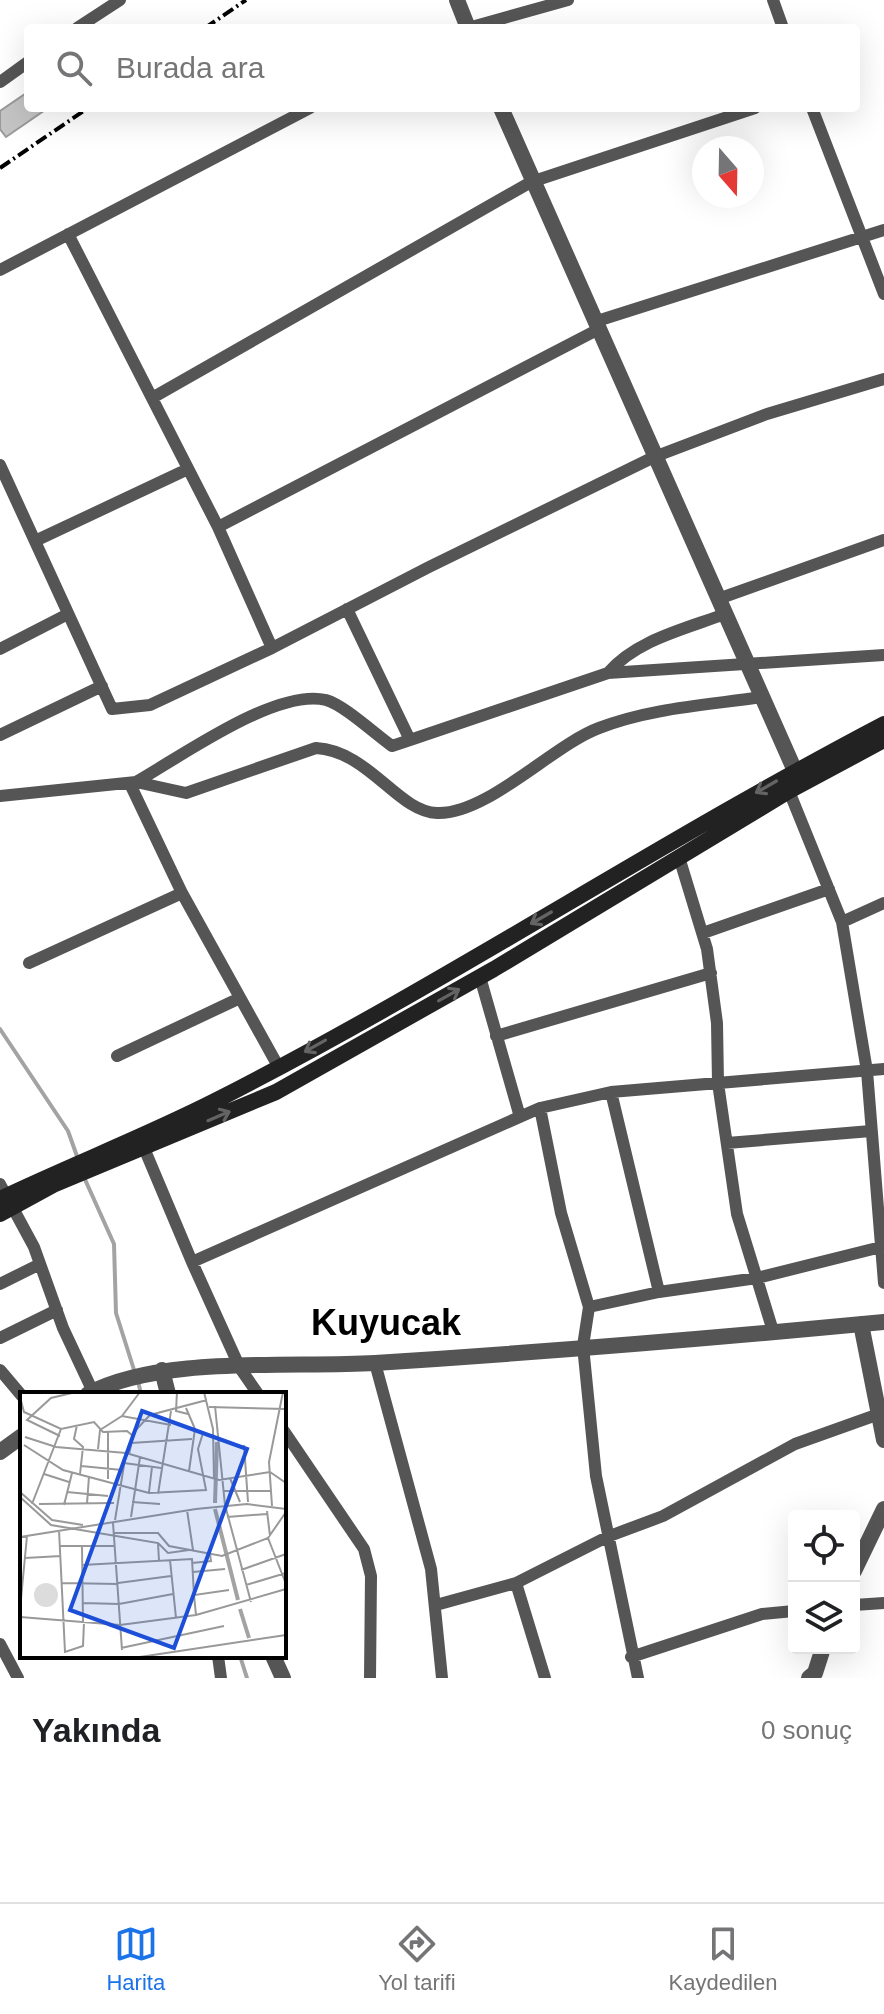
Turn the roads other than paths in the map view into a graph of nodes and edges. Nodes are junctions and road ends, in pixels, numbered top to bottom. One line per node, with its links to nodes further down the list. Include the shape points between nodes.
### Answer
1 (120, 0): 5 (street)
2 (457, 0): 6 (street)
3 (568, 0): 7 (street)
4 (773, 0): 8 (street)
5 (83, 24)
6 (466, 24)
7 (482, 24)
8 (782, 24)
9 (24, 65): 10 (street)
10 (0, 82)
11 (302, 112): 17 (street)
12 (503, 112): 15 (street)
13 (743, 112): 15 (street)
14 (814, 112): 18 (street)
15 (531, 182): 21 (street); 23 (street)
16 (884, 230): 18 (street)
17 (68, 234): 19 (street); 23 (street)
18 (862, 238): 20 (street); 21 (street)
19 (0, 270)
20 (884, 294)
21 (595, 326): 24 (street); 27 (street)
22 (884, 379): 24 (street, via 767,414)
23 (152, 398): 26 (street)
24 (654, 457): 30 (street); 31 (street)
25 (0, 465): 29 (street)
26 (188, 469): 27 (street); 29 (street)
27 (218, 527): 33 (street)
28 (884, 540): 30 (street)
29 (35, 541): 32 (street)
30 (721, 606): 36 (street); 37 (street, via 620,659)
31 (347, 609): 33 (street); 42 (street)
32 (68, 614): 34 (street); 38 (street)
33 (272, 648): 38 (street, via 150,705 112,709)
34 (0, 649)
35 (884, 655): 36 (street)
36 (746, 661): 37 (street); 39 (street)
37 (608, 673): 42 (street)
38 (102, 686): 41 (street)
39 (762, 697): 44 (street); 45 (street, via 649,714 597,728 475,804 437,813 414,804 364,764 335,749 316,748 186,793)
40 (884, 724): 44 (main road)
41 (0, 735)
42 (410, 740): 45 (street, via 392,746 330,701 304,697 272,705)
43 (884, 740): 44 (main road)
44 (800, 776): 46 (main road); 54 (main road, one-way to 54)
45 (133, 783): 47 (street); 50 (street)
46 (789, 791): 48 (main road); 49 (street)
47 (0, 796)
48 (679, 857): 53 (street); 57 (main road)
49 (829, 889): 52 (street); 53 (street)
50 (182, 893): 55 (street); 58 (street)
51 (884, 903): 52 (street)
52 (842, 922): 63 (street)
53 (703, 933): 56 (street)
54 (469, 959): 57 (main road); 61 (main road, one-way to 61)
55 (29, 963)
56 (711, 973): 59 (street); 64 (street)
57 (480, 977): 59 (street); 69 (main road, one-way to 57, via 276,1092)
58 (240, 998): 60 (street); 61 (street)
59 (496, 1036): 67 (street)
60 (117, 1056)
61 (278, 1066): 69 (main road)
62 (884, 1069): 63 (street)
63 (867, 1071): 64 (street); 68 (street)
64 (718, 1083): 65 (street); 70 (street)
65 (611, 1092): 66 (street); 79 (street)
66 (540, 1108): 67 (street); 80 (street, via 561,1213)
67 (520, 1117): 74 (street)
68 (871, 1131): 70 (street); 71 (street)
69 (141, 1143): 72 (main road); 74 (street)
70 (727, 1143): 76 (street, via 737,1214)
71 (880, 1182): 73 (street)
72 (4, 1200): 75 (street)
73 (881, 1247): 76 (street); 77 (street)
74 (192, 1262): 88 (street)
75 (40, 1264): 78 (street); 81 (street)
76 (757, 1278): 79 (street); 84 (street)
77 (884, 1283)
78 (0, 1284)
79 (659, 1292): 80 (street)
80 (589, 1307): 86 (street)
81 (57, 1310): 85 (street); 91 (street)
82 (884, 1322): 83 (street)
83 (861, 1324): 84 (street); 96 (street)
84 (773, 1331): 86 (street)
85 (0, 1338)
86 (583, 1346): 87 (street); 102 (street)
87 (375, 1363): 88 (street); 106 (street)
88 (240, 1368): 90 (street); 94 (street)
89 (0, 1370): 95 (street)
90 (154, 1372): 92 (street, via 124,1377); 93 (street)
91 (92, 1392)
92 (94, 1392)
93 (167, 1392)
94 (257, 1392)
95 (20, 1394)
96 (879, 1414): 99 (street); 102 (street, via 795,1444 663,1516)
97 (286, 1434): 116 (street, via 364,1549 371,1576)
98 (20, 1437): 100 (street)
99 (884, 1440)
100 (0, 1452)
101 (884, 1509): 103 (street)
102 (607, 1537): 104 (street); 111 (street)
103 (860, 1559)
104 (516, 1583): 106 (street); 118 (street)
105 (884, 1603): 107 (street)
106 (436, 1605): 117 (street)
107 (860, 1605)
108 (788, 1612): 111 (street, via 762,1614)
109 (0, 1644): 114 (street)
110 (821, 1654): 113 (street)
111 (631, 1657): 119 (street)
112 (274, 1658): 115 (street)
113 (811, 1677)
114 (18, 1678)
115 (283, 1678)
116 (370, 1678)
117 (442, 1678)
118 (545, 1678)
119 (638, 1678)

